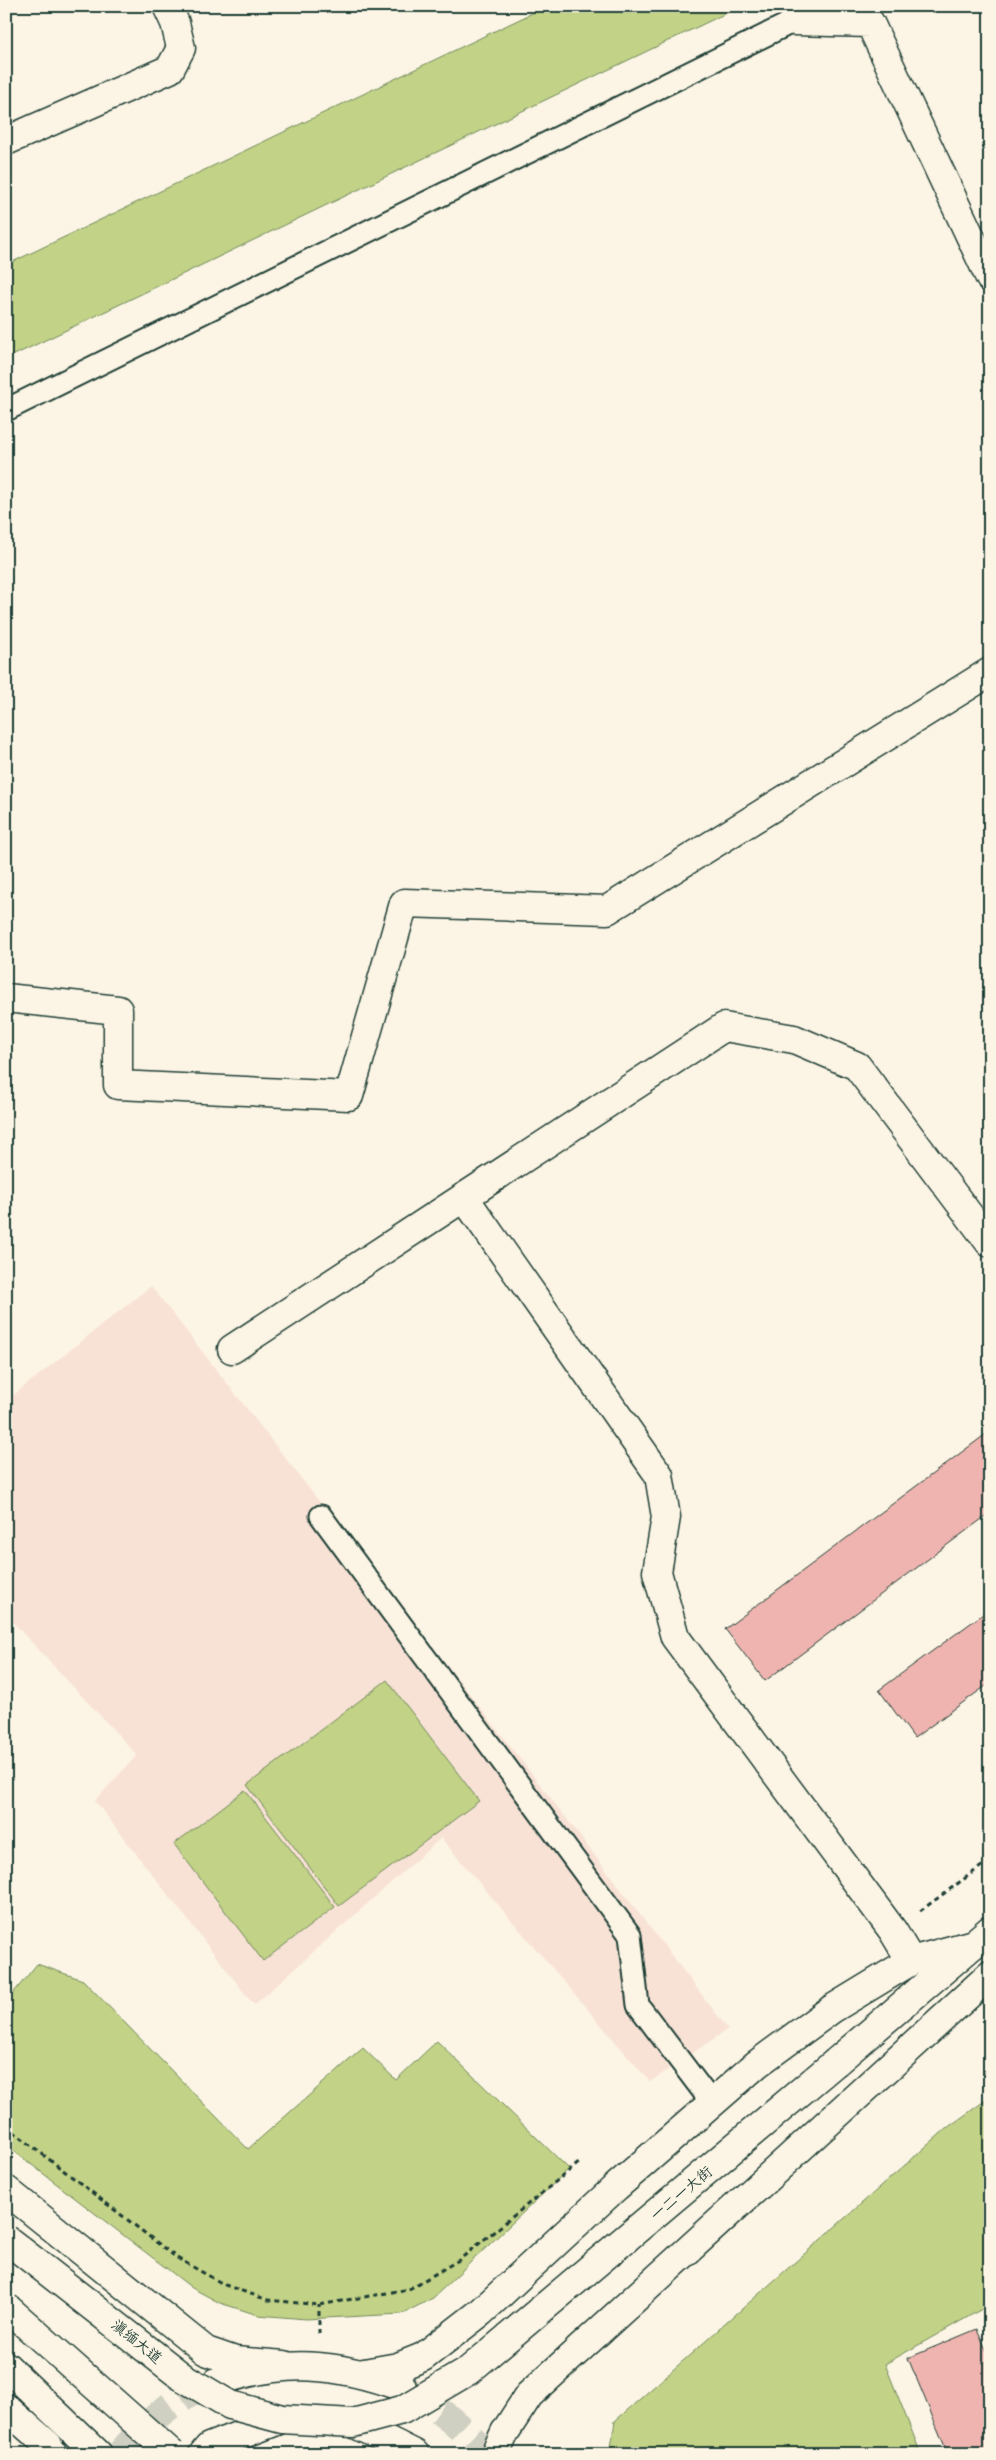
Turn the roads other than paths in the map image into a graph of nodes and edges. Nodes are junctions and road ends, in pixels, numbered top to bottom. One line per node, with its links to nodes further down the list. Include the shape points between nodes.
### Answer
1 (167, 6): 3 (street, via 181,48 170,69)
2 (797, 14): 4 (street, via 870,23); 5 (lane)
3 (6, 141)
4 (990, 278)
5 (6, 410)
6 (990, 672): 7 (street, via 607,910 404,903 349,1096 118,1085 118,1010)
7 (6, 998)
8 (464, 1197): 9 (street, via 724,1027 794,1039 857,1066); 10 (street); 13 (street, via 660,1475 666,1516 657,1572 674,1637 893,1931)
9 (990, 1243)
10 (232, 1349)
11 (321, 1516): 15 (lane, via 630,1936 638,2005)
12 (980, 1937): 13 (street); 26 (street, 一二一大街, bridge, via 468,2371 402,2410)
13 (911, 1961): 15 (street, via 832,2009 756,2064)
14 (990, 1975): 32 (street, via 530,2395 505,2432)
15 (712, 2103): 21 (street, via 481,2312 424,2357 398,2367)
16 (6, 2190): 19 (street, via 206,2351 235,2360)
17 (6, 2239): 25 (street, 滇缅大道, bridge, via 181,2376 230,2405)
18 (6, 2307): 29 (street, bridge)
19 (284, 2365): 21 (street); 22 (street, via 244,2372)
20 (6, 2366): 28 (street)
21 (364, 2373): 23 (street)
22 (217, 2382)
23 (402, 2387)
24 (6, 2408): 27 (street, via 48,2445)
25 (282, 2419): 26 (street, bridge); 30 (street, via 209,2448)
26 (353, 2423): 31 (street)
27 (53, 2454)
28 (98, 2454)
29 (172, 2454)
30 (203, 2454)
31 (415, 2454)
32 (495, 2454)

